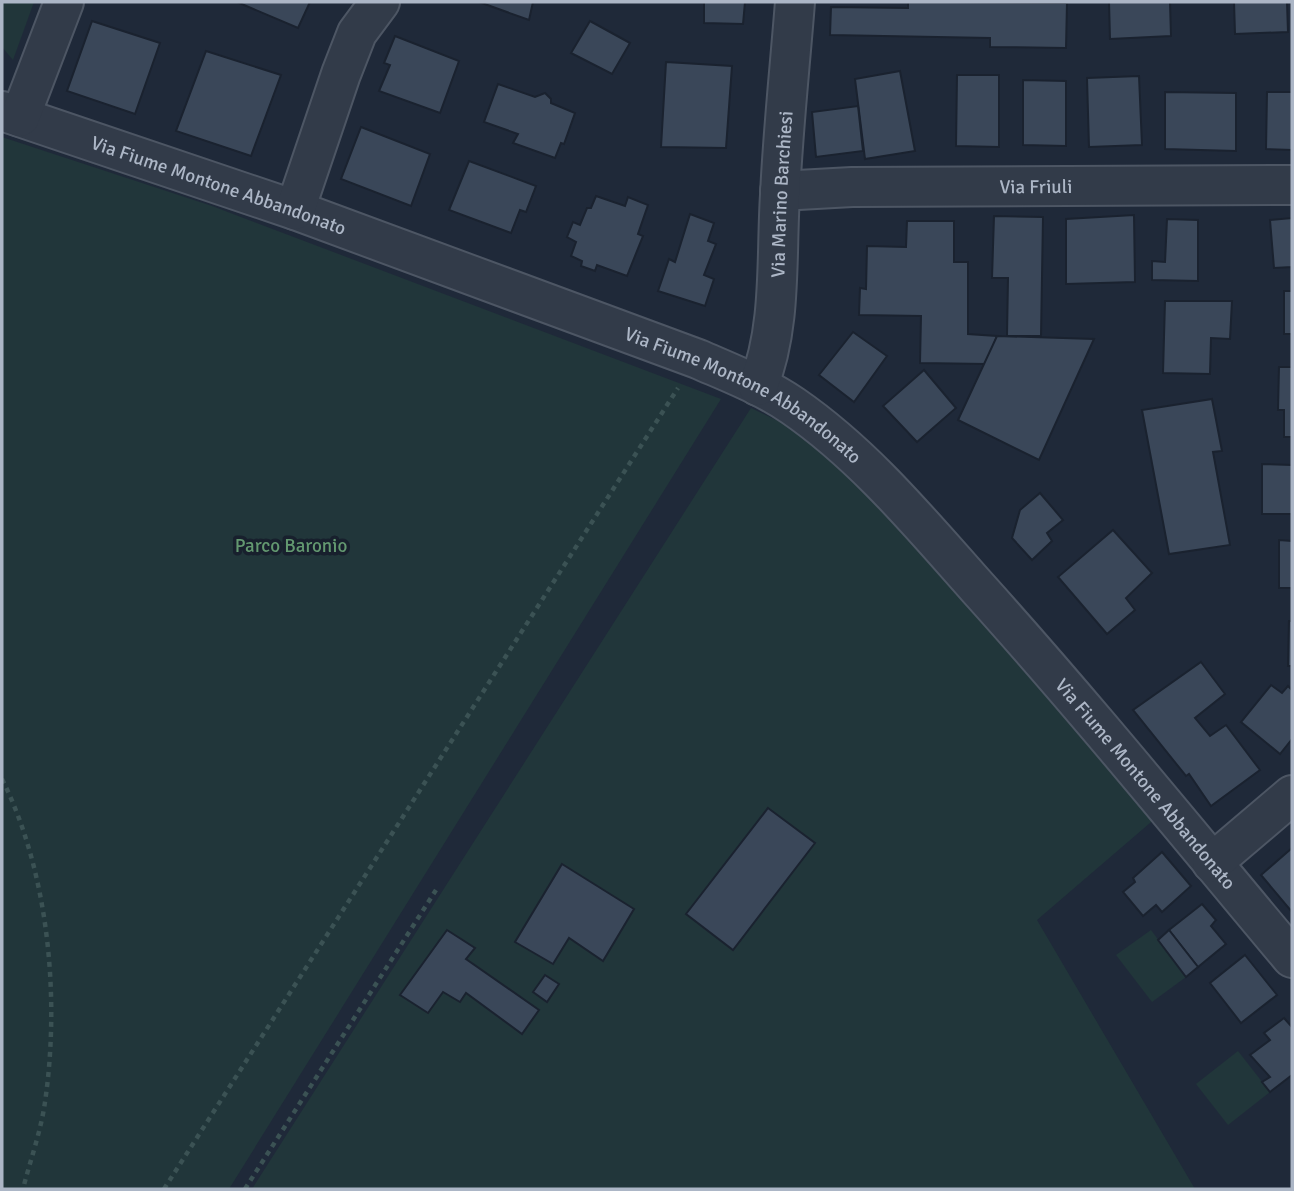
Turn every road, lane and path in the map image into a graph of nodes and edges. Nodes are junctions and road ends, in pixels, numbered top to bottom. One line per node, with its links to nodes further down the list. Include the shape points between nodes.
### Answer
1 (64, 2): 4 (street)
2 (380, 2): 7 (street, via 357,33)
3 (796, 2): 6 (street, Via Marino Barchiesi)
4 (11, 114): 7 (street, Via Fiume Montone Abbandonato)
5 (1292, 184): 6 (street, Via Friuli)
6 (780, 191): 9 (street, Via Marino Barchiesi, via 774,316 766,367)
7 (295, 210): 8 (street, Via Fiume Montone Abbandonato)
8 (698, 359): 9 (street, Via Fiume Montone Abbandonato); 16 (path)
9 (758, 386): 12 (street, Via Fiume Montone Abbandonato, via 825,429 887,487 1065,685)
10 (2, 779): 15 (path, via 14,803 42,901 52,1002 45,1103)
11 (1292, 795): 12 (street)
12 (1212, 863): 14 (street, Via Fiume Montone Abbandonato)
13 (436, 890): 17 (path)
14 (1292, 958)
15 (23, 1189)
16 (164, 1189)
17 (245, 1189)

